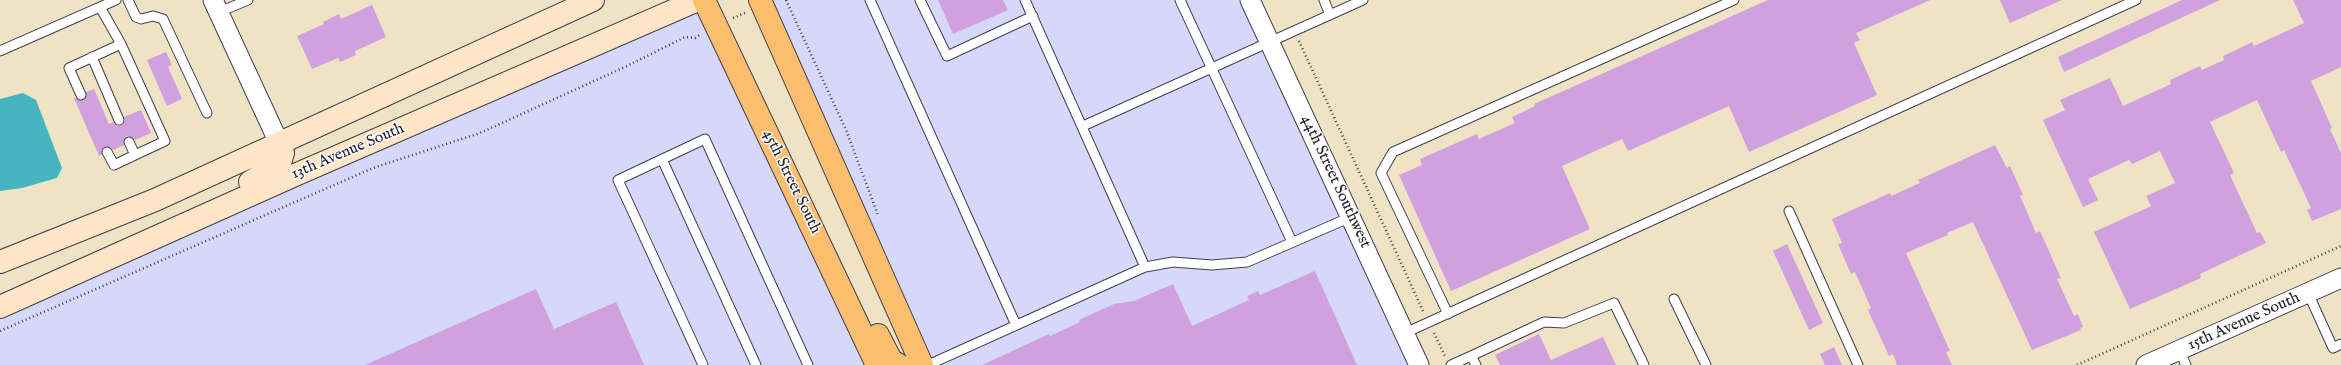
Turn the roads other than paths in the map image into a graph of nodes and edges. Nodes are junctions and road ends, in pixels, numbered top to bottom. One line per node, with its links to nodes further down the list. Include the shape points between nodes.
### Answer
1 (116, 0): 18 (lane)
2 (128, 0): 27 (lane, via 136,17 140,19 153,16 163,20)
3 (248, 0): 17 (lane)
4 (593, 0): 31 (main road)
5 (698, 0): 39 (main road, 13th Avenue South, via 295,174)
6 (704, 0): 35 (main road, 45th Street South)
7 (760, 0): 58 (main road)
8 (870, 0): 47 (lane)
9 (920, 0): 20 (lane, via 947,56)
10 (1025, 0): 20 (lane)
11 (1180, 0): 25 (lane)
12 (1250, 0): 21 (street, 44th Street Southwest)
13 (1324, 0): 19 (lane)
14 (1363, 0): 19 (lane)
15 (1734, 0): 46 (lane, via 1394,152 1381,173)
16 (2136, 0): 46 (lane)
17 (216, 6): 31 (street)
18 (100, 7): 22 (lane); 23 (lane)
19 (1330, 15): 21 (lane)
20 (1033, 16): 29 (lane)
21 (1270, 42): 25 (lane); 37 (street, 44th Street Southwest)
22 (120, 44): 24 (lane); 33 (lane, via 165,141)
23 (0, 51)
24 (92, 57): 26 (lane, via 69,68); 28 (lane)
25 (1211, 69): 29 (lane); 38 (lane)
26 (81, 95)
27 (207, 113)
28 (119, 120)
29 (1082, 126): 41 (lane)
30 (129, 142): 33 (lane)
31 (279, 143): 39 (main road, via 283,153 280,163 266,174 134,237); 40 (main road, via 155,200)
32 (108, 152): 33 (lane, via 114,164)
33 (135, 155)
34 (662, 159): 53 (lane, via 618,180); 54 (lane); 55 (lane, via 705,139)
35 (789, 178): 56 (main road, 45th Street South); 57 (main road, via 836,248 882,345 891,360)
36 (1789, 211): 64 (lane)
37 (1351, 217): 38 (lane); 48 (street, 44th Street Southwest)
38 (1292, 242): 41 (lane, via 1235,265 1212,266 1173,262)
39 (109, 258): 45 (main road, 13th Avenue South)
40 (0, 262)
41 (1145, 267): 47 (lane)
42 (2341, 278): 43 (street, 15th Avenue South)
43 (2308, 293): 49 (lane, via 2333,348); 51 (street, 15th Avenue South)
44 (1674, 299): 63 (lane)
45 (0, 307)
46 (1448, 314): 48 (lane)
47 (1016, 325): 59 (lane)
48 (1405, 333): 60 (street, 44th Street Southwest)
49 (2341, 344)
50 (1471, 356): 52 (lane); 61 (lane); 62 (lane, via 1544,322 1564,323 1614,303)
51 (2183, 358): 65 (street, 15th Avenue South)
52 (1449, 361)
53 (703, 365)
54 (756, 365)
55 (808, 365)
56 (877, 365)
57 (899, 365)
58 (922, 365)
59 (928, 365)
60 (1419, 365)
61 (1476, 365)
62 (1644, 365)
63 (1706, 365)
64 (1858, 365)
65 (2146, 365)

